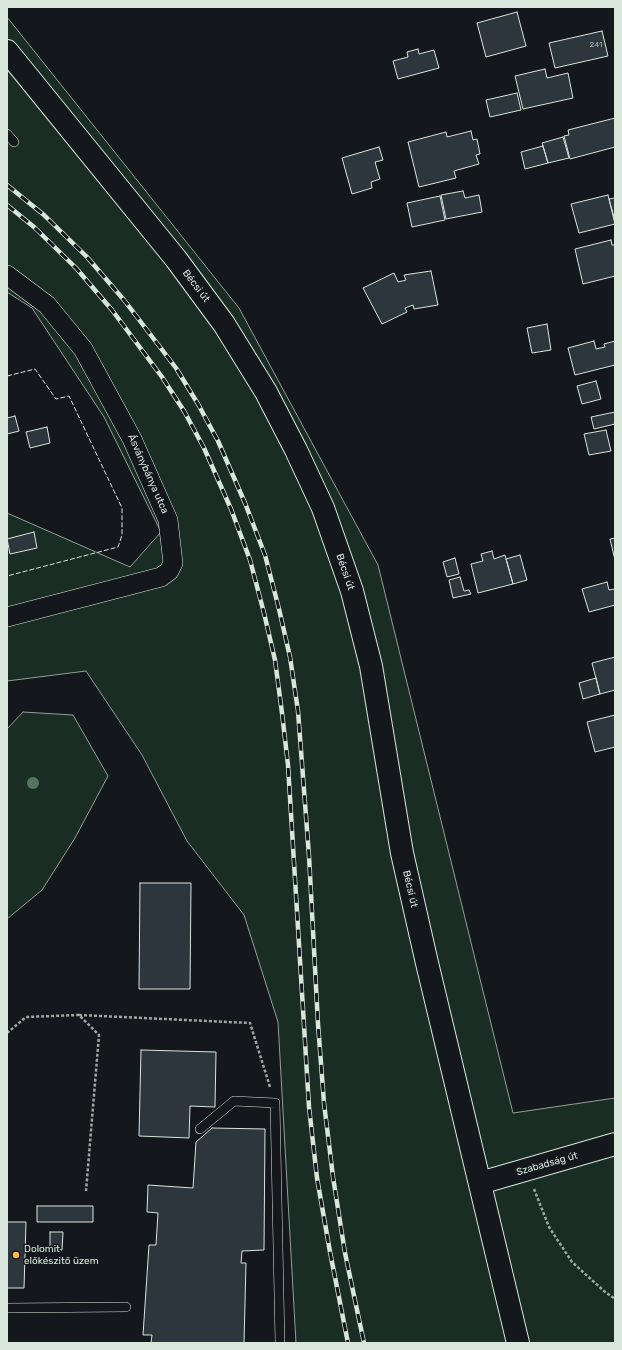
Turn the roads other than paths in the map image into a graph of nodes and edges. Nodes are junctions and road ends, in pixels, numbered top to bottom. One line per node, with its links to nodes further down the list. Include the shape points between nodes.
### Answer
1 (7, 50): 8 (main road, Bécsi út, via 176,260 224,324 266,392 323,508 352,592 371,666 402,853)
2 (7, 134): 3 (lane)
3 (14, 142)
4 (7, 275): 5 (street, Ásványbánya utca, via 47,305 83,348 132,439 168,520 173,563 168,572 161,577)
5 (7, 617)
6 (200, 1129): 11 (lane, via 234,1101 275,1103)
7 (615, 1144): 8 (main road, Szabadság út)
8 (480, 1182): 12 (main road, Bécsi út)
9 (126, 1307): 10 (lane)
10 (7, 1308)
11 (280, 1343)
12 (518, 1343)

